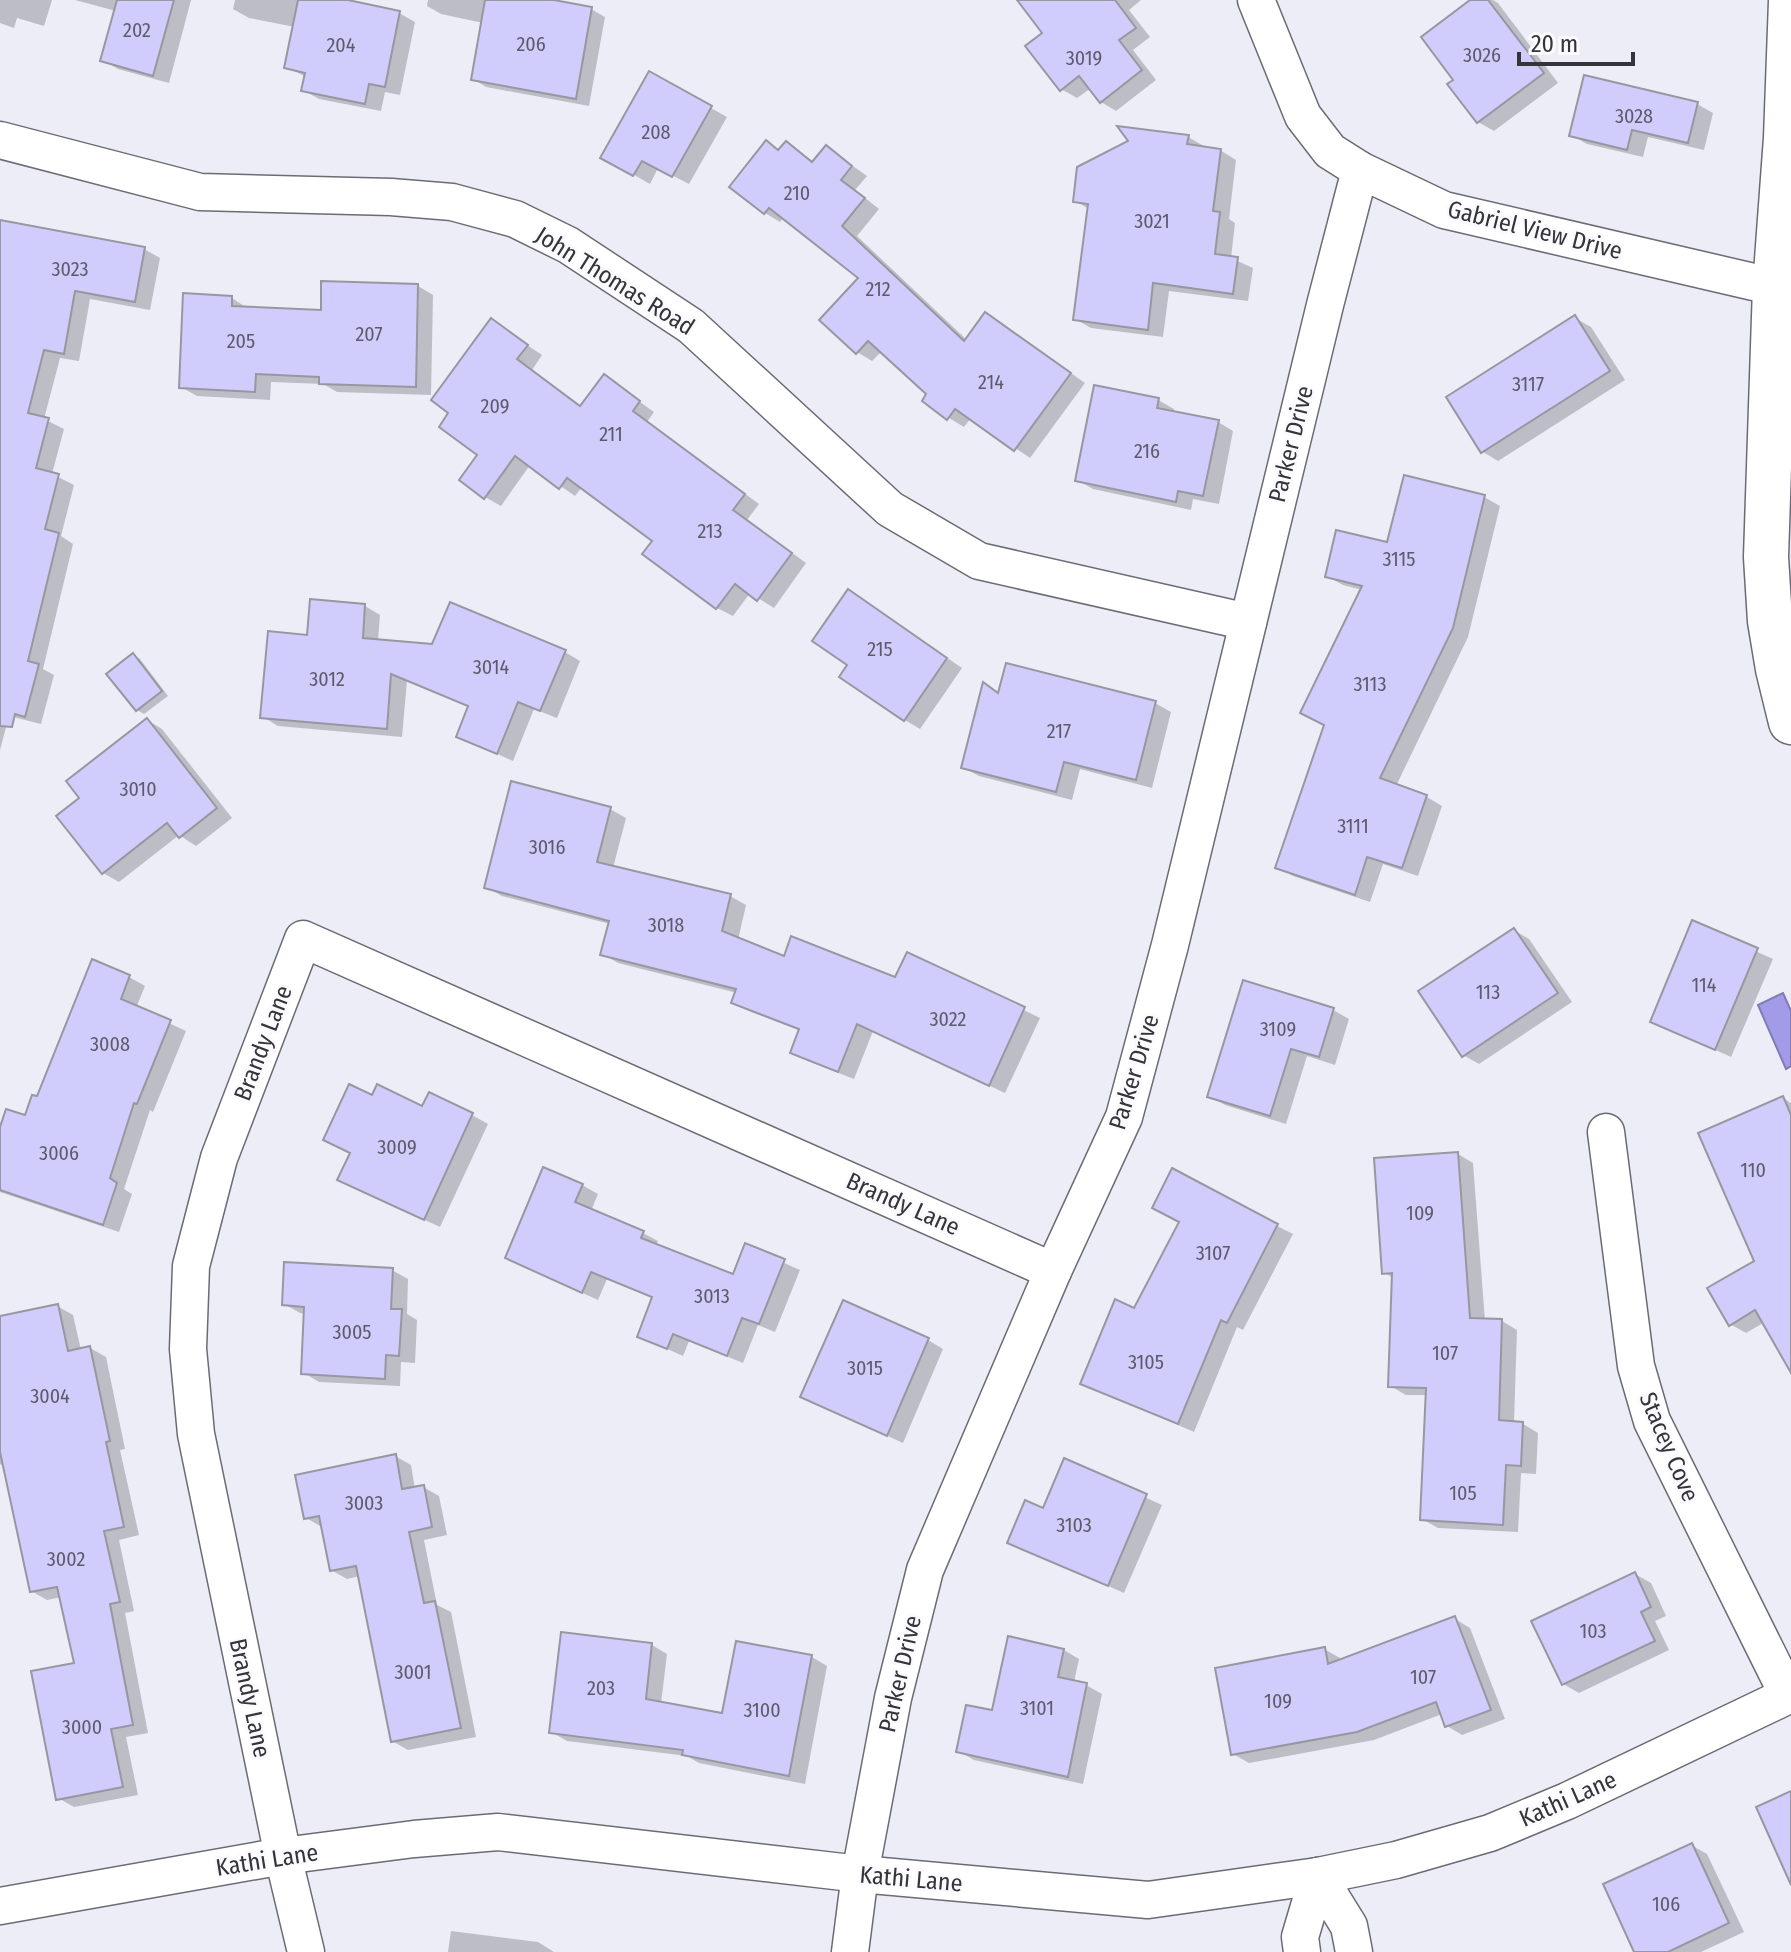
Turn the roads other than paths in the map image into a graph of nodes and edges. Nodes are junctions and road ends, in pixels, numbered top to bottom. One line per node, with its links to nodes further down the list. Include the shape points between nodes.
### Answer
1 (1256, 0): 4 (street, Gabriel View Drive, via 1303,116 1330,151)
2 (1791, 1): 5 (street)
3 (0, 140): 6 (street, John Thomas Road, via 200,192 452,202 515,219 568,245 691,326 890,509 979,561)
4 (1360, 170): 5 (street, Gabriel View Drive, via 1444,210); 6 (street, Parker Drive)
5 (1775, 287): 7 (street, via 1766,557 1776,657)
6 (1248, 622): 9 (street, Parker Drive, via 1124,1117)
7 (1791, 722)
8 (1606, 1132): 10 (street, Stacey Cove, via 1636,1366 1652,1421)
9 (1053, 1271): 11 (street, Brandy Lane, via 303,939 219,1158 191,1266 188,1349 196,1434); 12 (street, Parker Drive, via 925,1570 893,1698)
10 (1789, 1694): 13 (street, Kathi Lane, via 1490,1833)
11 (283, 1856): 12 (street, Kathi Lane, via 498,1832); 14 (street, Kathi Lane); 15 (street, Brandy Lane)
12 (860, 1874): 13 (street, Kathi Lane, via 1148,1900); 16 (street, Parker Drive)
13 (1318, 1876): 17 (street, via 1300,1937); 18 (street, via 1349,1926)
14 (0, 1906)
15 (306, 1952)
16 (850, 1952)
17 (1302, 1952)
18 (1354, 1952)

